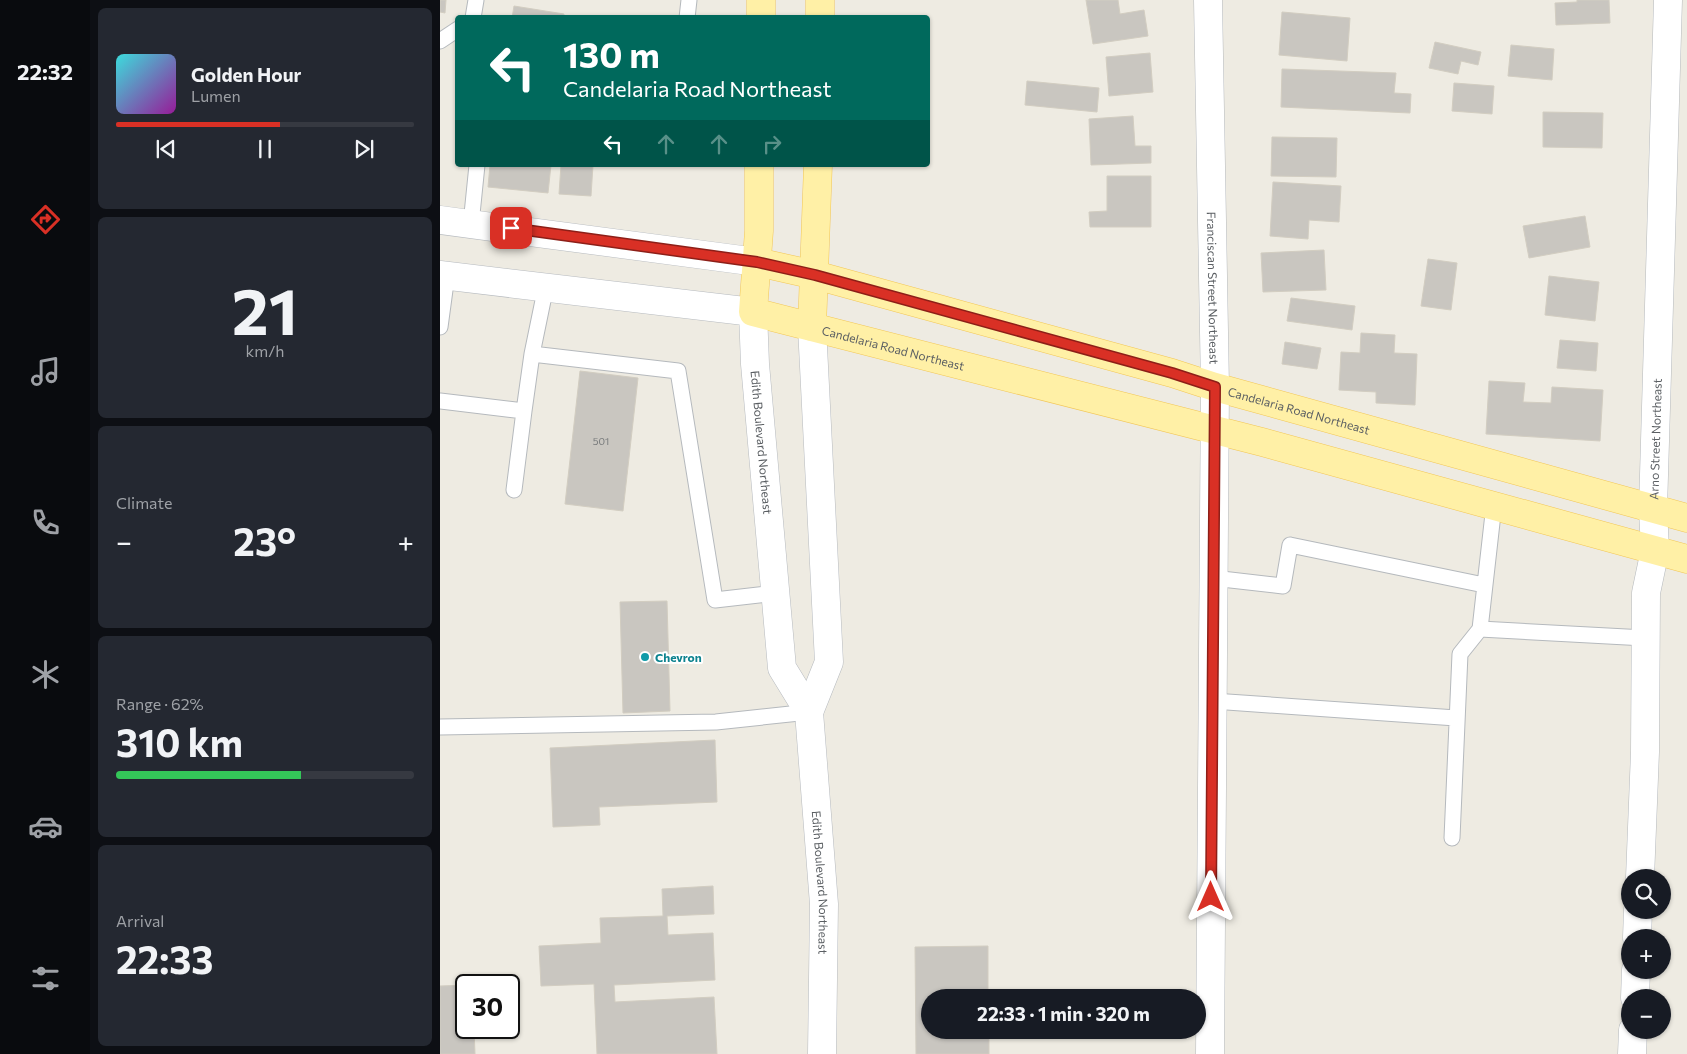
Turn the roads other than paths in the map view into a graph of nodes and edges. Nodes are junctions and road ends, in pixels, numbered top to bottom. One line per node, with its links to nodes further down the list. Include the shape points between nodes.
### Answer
1 (476, 0): 7 (lane)
2 (689, 0): 8 (lane)
3 (761, 0): 9 (main road)
4 (820, 0): 10 (main road)
5 (1208, 0): 26 (street, Franciscan Street Northeast)
6 (1668, 0): 32 (street, Arno Street Northeast)
7 (474, 15)
8 (687, 15)
9 (761, 15)
10 (820, 15)
11 (455, 31): 12 (lane)
12 (440, 41)
13 (477, 167): 17 (lane)
14 (759, 167): 18 (main road, Edith Boulevard Northeast)
15 (818, 167): 20 (main road, Edith Boulevard Northeast)
16 (440, 220): 17 (street, Candelaria Road Northeast)
17 (471, 224): 18 (street, Candelaria Road Northeast)
18 (757, 262): 20 (main road, Candelaria Road Northeast); 22 (main road, Edith Boulevard Northeast)
19 (443, 275): 21 (street, Candelaria Road Northeast); 23 (lane)
20 (815, 275): 24 (main road, Edith Boulevard Northeast); 26 (main road, Candelaria Road Northeast)
21 (546, 286): 22 (street, Candelaria Road Northeast); 25 (lane)
22 (753, 312): 24 (main road, Candelaria Road Northeast); 38 (street, Edith Boulevard Northeast)
23 (440, 327)
24 (812, 327): 29 (main road, Candelaria Road Northeast); 42 (street, Edith Boulevard Northeast, via 830,662)
25 (532, 354): 28 (lane); 38 (lane, via 678,371 715,600)
26 (1215, 387): 29 (street, Franciscan Street Northeast); 32 (main road, Candelaria Road Northeast)
27 (440, 401): 28 (lane)
28 (524, 411): 30 (lane)
29 (1214, 431): 31 (main road, Candelaria Road Northeast); 36 (street, Franciscan Street Northeast)
30 (514, 490)
31 (1494, 505): 34 (main road, Candelaria Road Northeast); 37 (lane)
32 (1653, 509): 33 (main road, Candelaria Road Northeast); 34 (street, Arno Street Northeast)
33 (1687, 518)
34 (1654, 550): 35 (main road, Candelaria Road Northeast); 40 (street, Arno Street Northeast, via 1646,593)
35 (1687, 559)
36 (1214, 578): 37 (lane, via 1283,586 1290,545); 41 (street, Franciscan Street Northeast)
37 (1484, 586): 39 (lane)
38 (776, 593): 42 (street, Edith Boulevard Northeast, via 782,668)
39 (1480, 630): 40 (lane); 43 (lane, via 1460,654)
40 (1645, 638): 46 (street, Arno Street Northeast)
41 (1212, 701): 43 (lane); 49 (street, Franciscan Street Northeast)
42 (809, 712): 44 (lane, via 716,722); 48 (street, Edith Boulevard Northeast, via 824,904)
43 (1456, 718): 45 (lane)
44 (440, 727)
45 (1452, 838)
46 (1640, 869)
47 (1633, 1039): 50 (street)
48 (822, 1054)
49 (1210, 1054)
50 (1632, 1054)

